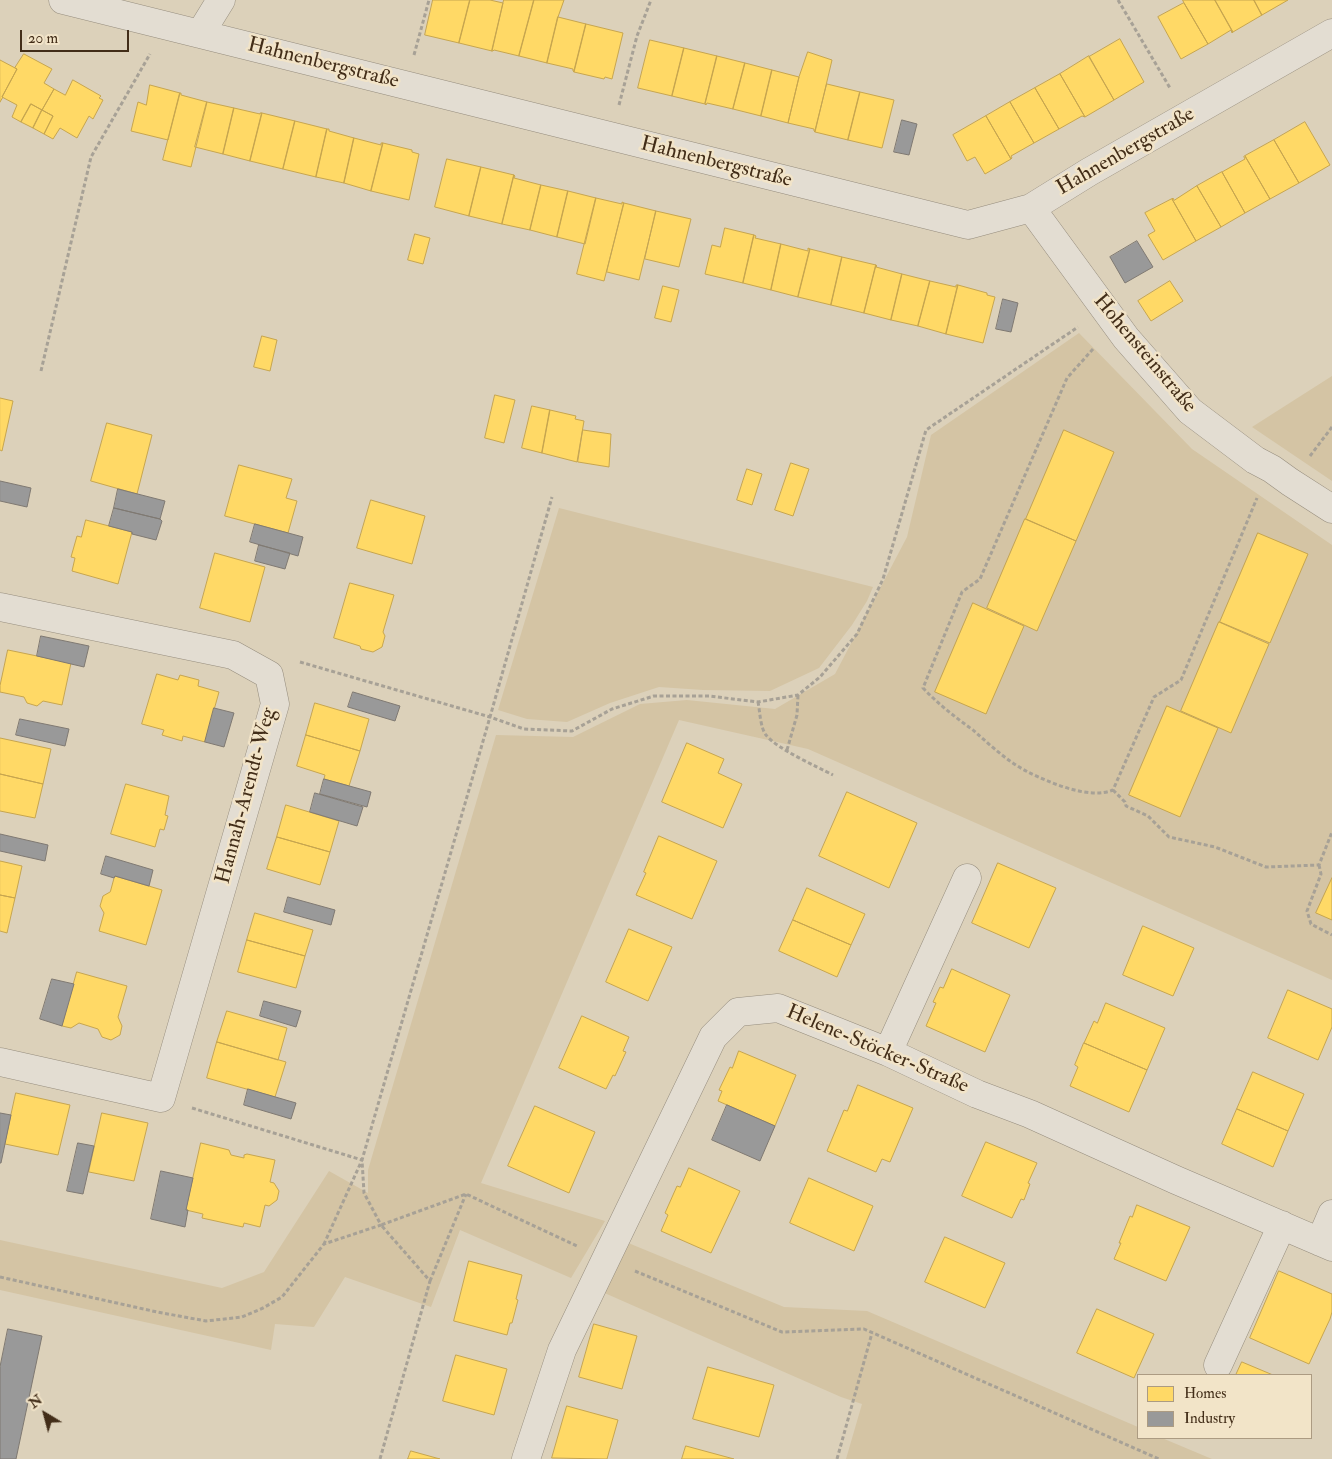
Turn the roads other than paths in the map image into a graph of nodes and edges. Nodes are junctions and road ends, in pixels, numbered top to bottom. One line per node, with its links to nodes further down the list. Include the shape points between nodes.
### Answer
1 (63, 0): 4 (street, Hahnenbergstraße)
2 (221, 0): 4 (street)
3 (1332, 33): 5 (street, Hahnenbergstraße)
4 (200, 34): 5 (street, Hahnenbergstraße, via 968,225)
5 (1031, 208): 6 (street, Hohensteinstraße, via 1110,317 1190,411 1255,460)
6 (1332, 509)
7 (0, 606): 10 (street, Hannah-Arendt-Weg, via 233,655 269,675 276,704 161,1098)
8 (967, 878): 9 (street)
9 (888, 1052): 12 (street, Helene-Stöcker-Straße); 15 (street, Helene-Stöcker-Straße, via 778,1008 738,1012 713,1037 562,1350)
10 (0, 1062)
11 (1332, 1214): 13 (street)
12 (1282, 1225): 13 (street, Helene-Stöcker-Straße); 14 (street)
13 (1326, 1244)
14 (1218, 1365)
15 (526, 1459)

